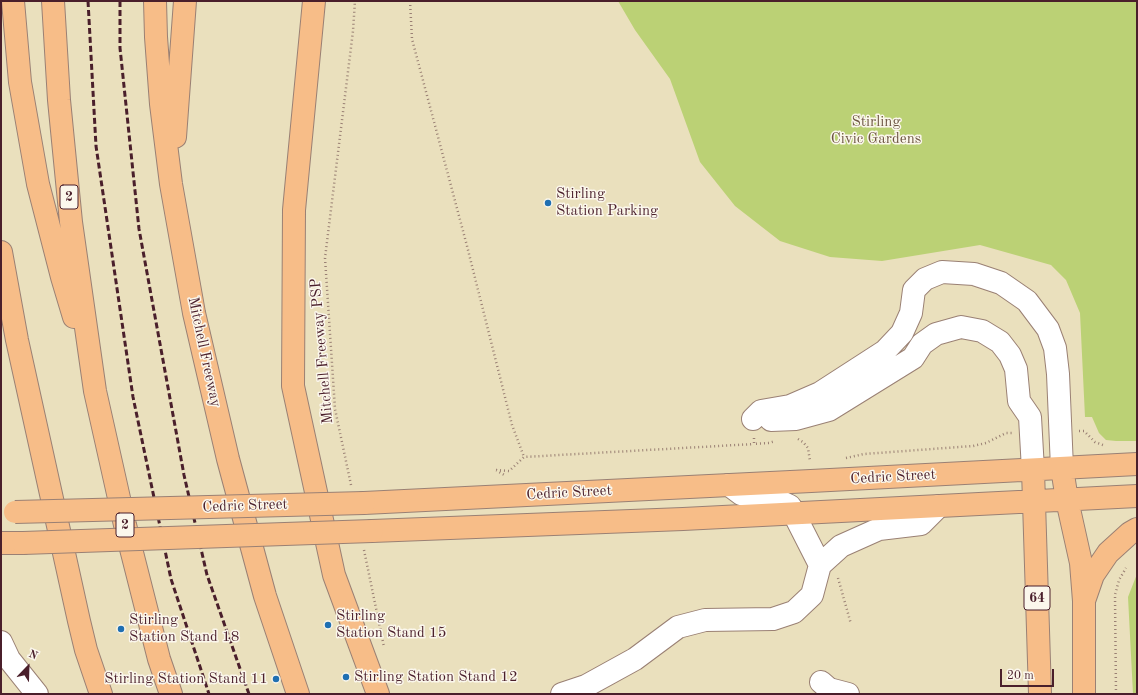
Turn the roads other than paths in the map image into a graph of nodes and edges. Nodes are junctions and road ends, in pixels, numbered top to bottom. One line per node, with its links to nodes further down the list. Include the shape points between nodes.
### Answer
1 (13, 1): 8 (main road, via 20,82 38,184)
2 (54, 1): 8 (main road, 2, via 59,100 71,222)
3 (155, 1): 6 (main road, Mitchell Freeway, via 161,104)
4 (185, 1): 6 (main road)
5 (314, 1): 28 (main road, via 294,210 293,386 334,575)
6 (171, 184): 27 (main road, Mitchell Freeway, via 194,313 228,459 265,596)
7 (1, 252): 25 (main road, via 17,340 86,650)
8 (95, 391): 26 (main road, 2, via 125,525 159,659)
9 (1137, 464): 10 (main road, Cedric Street)
10 (1062, 468): 11 (main road, Cedric Street); 11 (lane, via 1058,374 1055,348 1048,329 1027,301 1001,282 974,274 942,272 925,279 914,290 911,313 902,332 885,351 820,393 790,406 761,411 753,419 796,419 829,410 913,358 922,344 936,334 961,327 982,331 1000,342 1010,355 1016,370 1019,401 1030,417 1022,433); 14 (main road)
11 (1033, 470): 12 (main road, Cedric Street); 15 (main road, 64)
12 (729, 486): 17 (main road, Cedric Street, bridge, via 357,494); 18 (lane, via 758,499 775,499 790,506)
13 (1137, 496): 14 (main road, Cedric Street)
14 (1067, 500): 15 (main road, Cedric Street); 22 (main road, via 1081,563)
15 (1034, 502): 16 (main road, Cedric Street); 30 (main road, 64)
16 (939, 506): 18 (main road, Cedric Street); 21 (lane, via 921,524 879,529 841,546)
17 (6, 513)
18 (795, 514): 20 (main road, Cedric Street, bridge, via 511,526 368,539); 21 (lane, via 798,523)
19 (1137, 529): 22 (main road, via 1108,553 1092,576)
20 (10, 543)
21 (829, 570): 29 (lane, via 812,595 794,612 773,619 705,620 678,627 635,659 586,686)
22 (1084, 601): 31 (main road)
23 (1, 642): 24 (lane, via 9,658)
24 (37, 694)
25 (102, 694)
26 (171, 694)
27 (298, 694)
28 (378, 694)
29 (562, 694)
30 (1040, 694)
31 (1084, 694)

